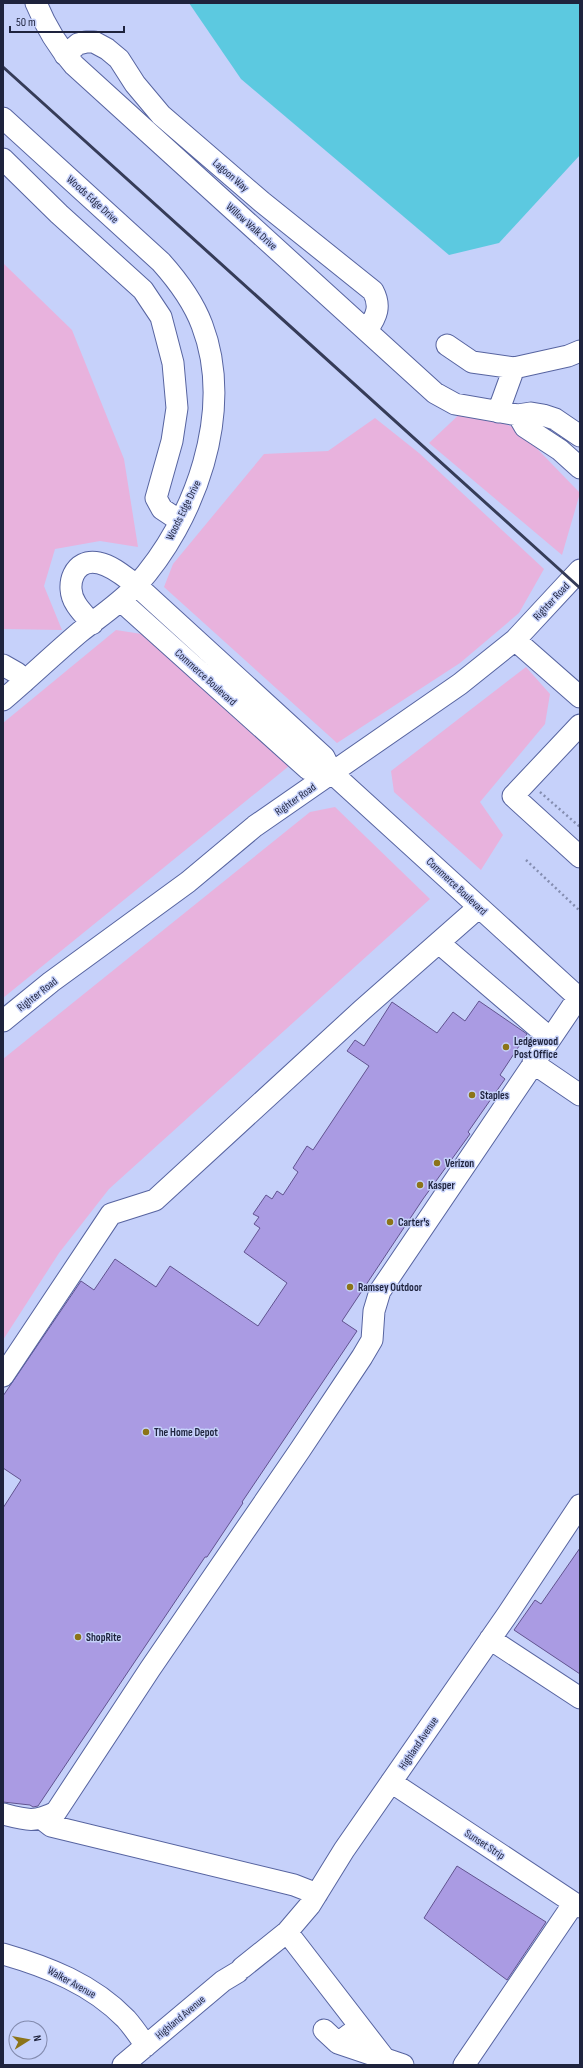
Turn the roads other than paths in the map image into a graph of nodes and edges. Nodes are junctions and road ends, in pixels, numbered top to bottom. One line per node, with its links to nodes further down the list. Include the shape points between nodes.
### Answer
1 (36, 3): 2 (street, Willow Walk Drive, via 42,19)
2 (65, 55): 8 (street, Willow Walk Drive); 8 (street, Lagoon Way, via 78,44 94,42 108,49 119,59 135,84 161,115 262,202 373,290 378,306 376,318)
3 (3, 118): 4 (street, Woods Edge Drive)
4 (24, 137): 5 (street); 6 (street, Woods Edge Drive, via 161,262 182,285)
5 (4, 160): 7 (street, via 143,290)
6 (190, 300): 7 (street); 15 (street, Woods Edge Drive, via 206,339 213,380 213,402 201,472)
7 (161, 317): 15 (street, via 173,363 177,408 172,441 156,498 162,509)
8 (367, 330): 12 (street, Willow Walk Drive, via 434,393 455,404)
9 (447, 345): 11 (street, via 472,362)
10 (580, 351): 11 (street)
11 (514, 368): 12 (street)
12 (508, 414): 13 (street, Willow Walk Drive, via 543,415 555,419); 14 (street, via 560,450)
13 (580, 436)
14 (580, 468)
15 (180, 521): 17 (street, Woods Edge Drive, via 150,569)
16 (580, 570): 20 (street, Righter Road)
17 (136, 585): 18 (street, Woods Edge Drive); 19 (street, Commerce Boulevard, via 112,568 98,562 77,567 72,576 71,589 75,604); 26 (street, Commerce Boulevard, via 324,757)
18 (121, 600): 19 (street, Woods Edge Drive); 26 (street, Commerce Boulevard, via 308,769)
19 (92, 624): 22 (street, Woods Edge Drive)
20 (515, 640): 23 (street); 26 (street, Righter Road, via 460,684)
21 (3, 665): 22 (street)
22 (24, 682): 24 (street, Woods Edge Drive)
23 (580, 697)
24 (3, 700)
25 (580, 725): 27 (street, via 513,796)
26 (332, 773): 28 (street, Commerce Boulevard); 31 (street, Righter Road, via 255,826 188,882 51,982)
27 (580, 857)
28 (479, 906): 29 (street); 30 (street, Commerce Boulevard)
29 (439, 943): 32 (street); 35 (street, via 155,1200 111,1214)
30 (579, 999): 32 (street)
31 (3, 1021)
32 (550, 1038): 33 (street)
33 (533, 1063): 34 (street); 41 (street, via 380,1291 374,1311 372,1340 362,1357 56,1812)
34 (580, 1095)
35 (3, 1376)
36 (580, 1505): 37 (street, Highland Avenue)
37 (490, 1639): 38 (street); 39 (street, Highland Avenue)
38 (580, 1698)
39 (391, 1782): 42 (street, Highland Avenue); 43 (street, Sunset Strip)
40 (3, 1814): 41 (street, via 24,1819)
41 (42, 1819): 42 (street, via 51,1826 294,1885)
42 (317, 1894): 44 (street, Highland Avenue)
43 (577, 1905): 50 (street)
44 (287, 1932): 46 (street); 47 (street, Highland Avenue, via 223,1981)
45 (3, 1954): 47 (street, Walker Avenue, via 41,1965 82,1985 126,2019)
46 (360, 2027): 48 (street); 48 (street, via 331,2037)
47 (146, 2046): 49 (street, Highland Avenue)
48 (394, 2062)
49 (123, 2065)
50 (464, 2065)

